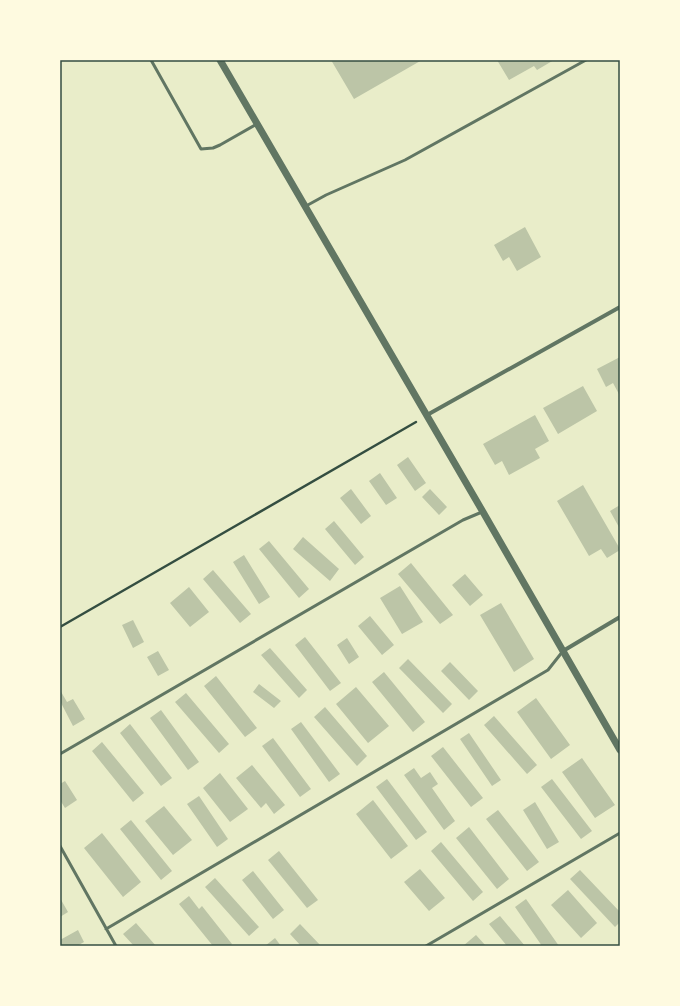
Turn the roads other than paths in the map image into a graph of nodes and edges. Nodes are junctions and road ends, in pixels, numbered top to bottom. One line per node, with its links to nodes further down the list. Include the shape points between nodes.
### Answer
1 (151, 60): 4 (lane, via 201,149 220,145)
2 (220, 60): 4 (street)
3 (586, 60): 5 (lane, via 405,160)
4 (257, 123): 5 (street)
5 (306, 206): 7 (street)
6 (620, 307): 7 (street)
7 (427, 415): 8 (street)
8 (484, 512): 10 (street); 12 (lane, via 463,520)
9 (620, 617): 10 (street)
10 (563, 651): 11 (street); 15 (lane, via 548,670)
11 (620, 750)
12 (60, 754)
13 (620, 833): 17 (lane)
14 (60, 846): 15 (lane)
15 (106, 929): 16 (lane)
16 (116, 946)
17 (426, 946)

